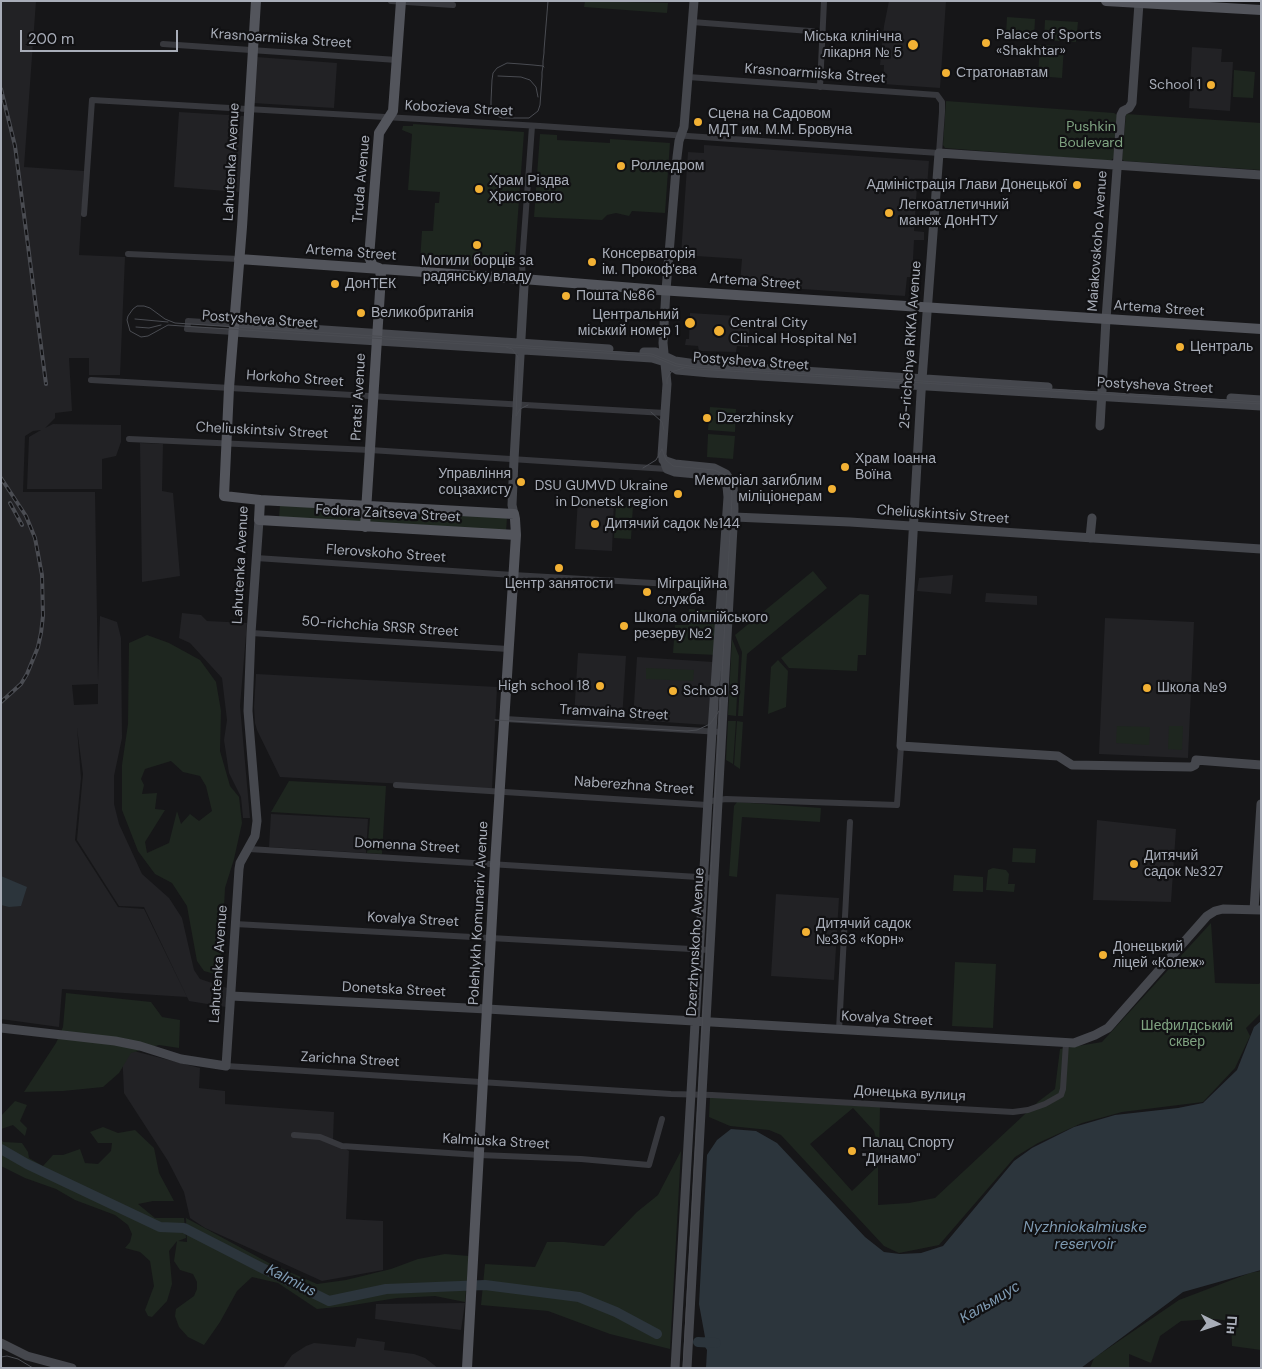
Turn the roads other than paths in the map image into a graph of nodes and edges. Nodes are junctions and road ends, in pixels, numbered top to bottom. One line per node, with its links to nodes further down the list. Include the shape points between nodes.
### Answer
1 (256, 1): 14 (main road, Lahutenka Avenue)
2 (391, 1): 6 (street)
3 (694, 1): 11 (street)
4 (824, 1): 12 (street)
5 (1106, 1): 7 (main road)
6 (401, 2): 9 (street); 15 (main road, Truda Avenue)
7 (1139, 3): 8 (main road); 24 (street, Maiakovskoho Avenue, via 1132,103 1121,115)
8 (1186, 4): 10 (main road)
9 (453, 5)
10 (1261, 10)
11 (692, 22): 12 (street); 16 (street)
12 (823, 32): 17 (street)
13 (162, 44): 14 (street, Krasnoarmiiska Street)
14 (252, 50): 15 (street, Krasnoarmiiska Street); 19 (main road, Lahutenka Avenue)
15 (397, 60): 20 (main road, Truda Avenue)
16 (688, 77): 17 (street, Krasnoarmiiska Street); 22 (street)
17 (820, 87): 18 (street, Krasnoarmiiska Street)
18 (939, 97): 23 (street, 25-richchya RKKA Avenue, via 942,112)
19 (249, 110): 20 (street, Kobozieva Street); 26 (street, Kobozieva Street, via 92,100); 28 (main road, Lahutenka Avenue)
20 (390, 118): 21 (street, Kobozieva Street); 29 (main road, Truda Avenue, via 379,133 369,257 373,266)
21 (532, 126): 22 (street, Kobozieva Street); 30 (street)
22 (681, 136): 23 (street, Kobozieva Street); 31 (street)
23 (939, 153): 24 (street); 32 (street, 25-richchya RKKA Avenue)
24 (1118, 165): 25 (street); 33 (street, Maiakovskoho Avenue)
25 (1261, 175)
26 (84, 214)
27 (128, 254): 28 (street, Artema Street)
28 (239, 260): 29 (main road, Artema Street); 34 (main road, Lahutenka Avenue)
29 (379, 268): 30 (main road, Artema Street); 36 (main road, Pratsi Avenue)
30 (523, 279): 31 (main road, Artema Street); 37 (street)
31 (666, 290): 32 (main road, Artema Street); 38 (street)
32 (928, 308): 33 (main road, Artema Street); 41 (street, 25-richchya RKKA Avenue)
33 (1106, 320): 35 (main road, Artema Street); 44 (street, Maiakovskoho Avenue)
34 (234, 328): 34 (street, Postysheva Street, via 188,321 187,329); 36 (street, Postysheva Street); 43 (main road, Lahutenka Avenue)
35 (1261, 329)
36 (377, 338): 37 (street, Postysheva Street); 45 (main road, Pratsi Avenue)
37 (521, 343): 38 (street, Postysheva Street, via 656,352); 47 (street)
38 (664, 359): 39 (street, Postysheva Street, via 677,370); 41 (street, Postysheva Street); 42 (street)
39 (684, 371): 41 (street, Postysheva Street); 42 (street, via 669,377)
40 (91, 380): 43 (street, Horkoho Street)
41 (922, 382): 44 (street, Postysheva Street); 64 (street, 25-richchya RKKA Avenue)
42 (667, 384): 49 (street)
43 (229, 388): 45 (street, Horkoho Street); 52 (main road, Lahutenka Avenue)
44 (1102, 393): 46 (street, Postysheva Street); 48 (street, Postysheva Street); 50 (street, Maiakovskoho Avenue)
45 (373, 396): 47 (street, Horkoho Street); 53 (main road, Pratsi Avenue)
46 (1261, 400)
47 (517, 406): 49 (street, Horkoho Street); 54 (street, Polehlykh Komunariv Avenue)
48 (1261, 406)
49 (665, 413): 55 (street)
50 (1100, 426)
51 (129, 439): 52 (street, Cheliuskintsiv Street)
52 (226, 443): 53 (street, Cheliuskintsiv Street); 57 (main road, Lahutenka Avenue, via 224,496)
53 (370, 450): 54 (street, Cheliuskintsiv Street); 58 (main road, Pratsi Avenue)
54 (514, 460): 56 (street, Cheliuskintsiv Street); 59 (street, Polehlykh Komunariv Avenue)
55 (662, 460): 56 (street); 62 (street, via 714,468 726,474 733,485)
56 (666, 469): 62 (street, via 722,479 727,486)
57 (260, 500): 58 (main road, Fedora Zaitseva Street); 61 (main road, Lahutenka Avenue)
58 (366, 505): 59 (main road, Fedora Zaitseva Street); 63 (main road, Pratsi Avenue)
59 (514, 514): 65 (main road, Polehlykh Komunariv Avenue)
60 (1092, 518): 66 (street)
61 (259, 520): 63 (main road, Fedora Zaitseva Street); 68 (street, Lahutenka Avenue)
62 (730, 520): 64 (street, Cheliuskintsiv Street); 70 (street, Dzerzhynskoho Avenue); 74 (street, Dzerzhynskoho Avenue)
63 (365, 526): 65 (main road, Fedora Zaitseva Street)
64 (913, 527): 66 (street, Cheliuskintsiv Street); 75 (street, 25-richchya RKKA Avenue)
65 (516, 535): 69 (main road, Polehlykh Komunariv Avenue)
66 (1090, 538): 67 (street, Cheliuskintsiv Street)
67 (1261, 549)
68 (256, 558): 69 (street, Flerovskoho Street); 71 (street, Lahutenka Avenue)
69 (513, 575): 70 (street); 72 (main road, Polehlykh Komunariv Avenue)
70 (723, 587): 74 (street, Dzerzhynskoho Avenue)
71 (251, 632): 72 (street, 50-richchia SRSR Street); 84 (street, Lahutenka Avenue, via 248,711 257,821)
72 (508, 649): 73 (main road, Polehlykh Komunariv Avenue)
73 (505, 719): 74 (street, Tramvaina Street); 78 (main road, Polehlykh Komunariv Avenue)
74 (717, 731): 79 (street, Dzerzhynskoho Avenue); 81 (street, Dzerzhynskoho Avenue)
75 (901, 746): 76 (street, via 1058,756 1072,764 1191,767 1196,760); 82 (street, 25-richchya RKKA Avenue)
76 (1261, 765)
77 (396, 785): 78 (street, Naberezhna Street)
78 (500, 792): 81 (street, Naberezhna Street); 85 (main road, Polehlykh Komunariv Avenue)
79 (717, 801): 81 (street, Naberezhna Street); 82 (street, Naberezhna Street); 87 (street, Dzerzhynskoho Avenue)
80 (1261, 804): 88 (street)
81 (708, 805): 86 (street, Dzerzhynskoho Avenue)
82 (897, 806)
83 (850, 822): 97 (street)
84 (249, 849): 85 (street, Domenna Street); 89 (street, Lahutenka Avenue, via 240,863)
85 (495, 864): 86 (street, Domenna Street); 90 (main road, Polehlykh Komunariv Avenue)
86 (704, 878): 87 (street, Domenna Street); 91 (street, Dzerzhynskoho Avenue)
87 (714, 878): 91 (street, Dzerzhynskoho Avenue)
88 (1258, 910): 98 (street, via 1223,909 1207,916 1108,1028 1082,1041)
89 (236, 924): 90 (street, Kovalya Street); 92 (street, Lahutenka Avenue)
90 (491, 938): 91 (street, Kovalya Street); 93 (main road, Polehlykh Komunariv Avenue)
91 (704, 950): 94 (street, Dzerzhynskoho Avenue); 95 (street, Dzerzhynskoho Avenue)
92 (231, 996): 93 (street, Donetska Street); 99 (street, Lahutenka Avenue)
93 (487, 1009): 94 (street, Donetska Street); 100 (main road, Polehlykh Komunariv Avenue)
94 (695, 1021): 95 (street, Donetska Street); 101 (street, Dzerzhynskoho Avenue)
95 (706, 1021): 97 (street, Kovalya Street); 102 (street, Dzerzhynskoho Avenue)
96 (1, 1028): 99 (street, Zarichna Street, via 115,1041 181,1059)
97 (839, 1030): 98 (street, Kovalya Street)
98 (1066, 1044): 102 (street, Донецька вулиця, via 1061,1095 1028,1110 919,1108)
99 (226, 1066): 100 (street, Zarichna Street)
100 (483, 1081): 101 (street, Zarichna Street); 105 (main road, Polehlykh Komunariv Avenue)
101 (691, 1094): 102 (street, Zarichna Street); 109 (street, Dzerzhynskoho Avenue)
102 (702, 1094): 110 (street, Dzerzhynskoho Avenue)
103 (662, 1119): 105 (street, Kalmiuska Street, via 649,1165)
104 (294, 1135): 105 (street, Kalmiuska Street, via 320,1137 342,1146)
105 (479, 1155): 108 (main road, Polehlykh Komunariv Avenue)
106 (1, 1344): 107 (street, via 27,1356)
107 (72, 1368)
108 (467, 1368)
109 (675, 1368)
110 (687, 1368)

